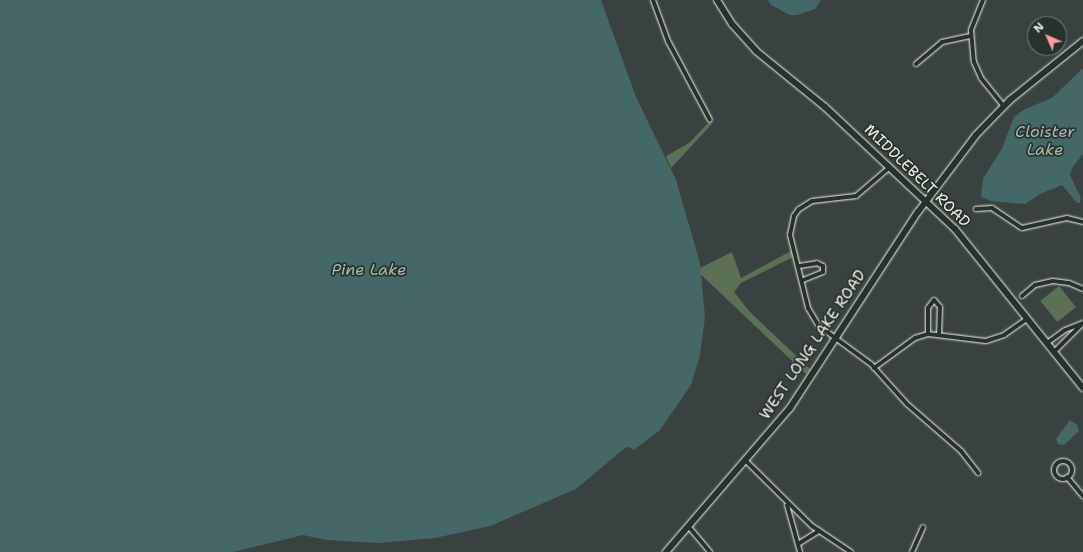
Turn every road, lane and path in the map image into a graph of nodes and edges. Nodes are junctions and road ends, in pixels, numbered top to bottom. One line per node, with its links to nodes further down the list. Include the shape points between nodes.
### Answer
1 (653, 0): 8 (street, via 668,41)
2 (717, 0): 9 (main road, MIDDLEBELT ROAD, via 732,24 756,51 808,92)
3 (983, 0): 4 (street, via 973,20)
4 (970, 36): 6 (street, via 942,42); 7 (street, via 978,74)
5 (1083, 41): 7 (main road, WEST LONG LAKE ROAD)
6 (916, 64)
7 (1004, 106): 10 (main road, WEST LONG LAKE ROAD, via 976,135)
8 (710, 120)
9 (890, 167): 10 (main road, MIDDLEBELT ROAD); 13 (street, via 856,196 847,199 819,199 799,209 792,223 790,235)
10 (926, 201): 17 (main road, MIDDLEBELT ROAD, via 955,229); 21 (main road, WEST LONG LAKE ROAD)
11 (976, 209): 12 (street, via 992,208 1022,228 1067,218)
12 (1083, 222)
13 (799, 266): 14 (street); 14 (street, via 817,263 823,266 823,272)
14 (803, 280): 21 (street, via 811,316)
15 (1083, 289): 16 (street, via 1069,283 1052,281 1036,286)
16 (1022, 296)
17 (1027, 318): 19 (street, via 1004,334 986,341 967,340); 22 (main road, MIDDLEBELT ROAD)
18 (1083, 323): 22 (street, via 1065,330); 23 (street)
19 (939, 333): 20 (street); 20 (street, via 940,307 934,300 928,308)
20 (928, 334): 24 (street, via 915,338)
21 (834, 338): 24 (street, via 851,347); 26 (main road, WEST LONG LAKE ROAD, via 790,408)
22 (1047, 344): 23 (main road, MIDDLEBELT ROAD)
23 (1054, 352): 25 (main road, MIDDLEBELT ROAD)
24 (874, 368): 27 (street, via 907,404 960,451)
25 (1083, 388)
26 (746, 461): 30 (street); 31 (main road, WEST LONG LAKE ROAD)
27 (978, 473)
28 (1067, 477): 28 (street, via 1060,478 1055,474 1055,466 1059,462 1067,462 1070,466 1071,472); 29 (street)
29 (1082, 494)
30 (787, 504): 33 (street); 34 (street)
31 (689, 527): 35 (main road, WEST LONG LAKE ROAD); 36 (street)
32 (922, 527): 39 (street)
33 (819, 531): 34 (street); 38 (street)
34 (798, 544): 37 (street)
35 (666, 552)
36 (710, 552)
37 (800, 552)
38 (851, 552)
39 (912, 552)

